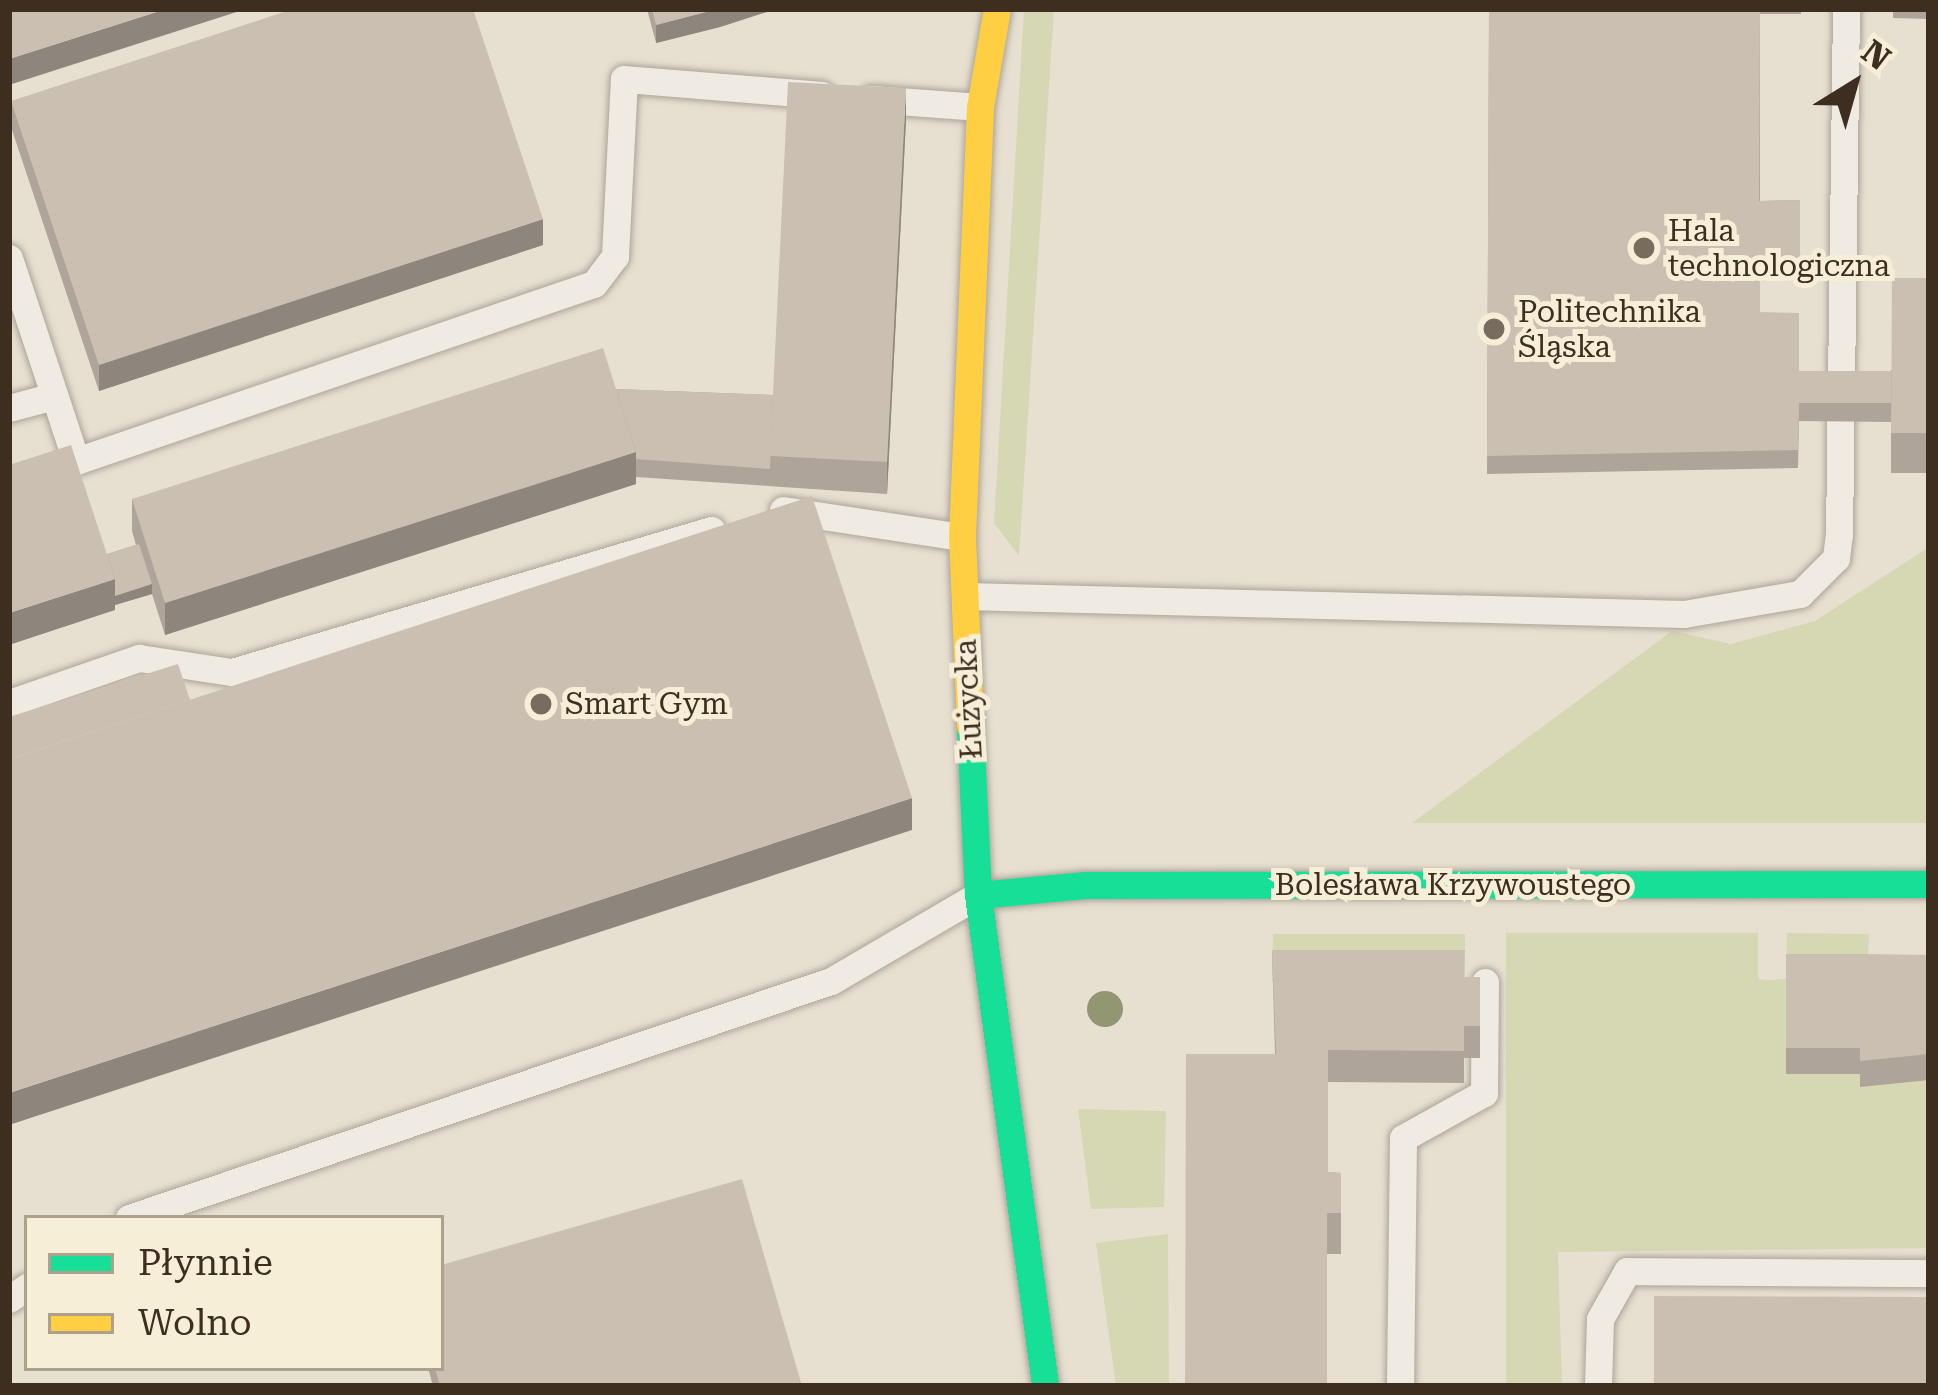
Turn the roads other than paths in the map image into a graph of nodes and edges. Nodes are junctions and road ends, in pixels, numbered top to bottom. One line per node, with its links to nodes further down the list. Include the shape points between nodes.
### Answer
1 (997, 9): 3 (street, Łużycka)
2 (1846, 9): 8 (lane, via 1839,535 1836,558 1800,594 1684,614)
3 (980, 107): 5 (lane, via 624,80 615,256 594,284 76,461); 7 (street, Łużycka)
4 (9, 258): 5 (lane)
5 (55, 396): 6 (lane)
6 (9, 408)
7 (962, 537): 8 (street, Łużycka); 9 (lane, via 781,509 232,672 139,658)
8 (964, 596): 11 (street, Łużycka)
9 (9, 703)
10 (1929, 884): 11 (street, Bolesława Krzywoustego, via 1086,885)
11 (978, 895): 13 (lane, via 831,981); 15 (street, Łużycka)
12 (1485, 982): 16 (lane, via 1484,1093 1403,1138)
13 (138, 1215)
14 (1929, 1273): 17 (lane, via 1627,1271 1600,1319)
15 (1046, 1386)
16 (1400, 1386)
17 (1598, 1386)

